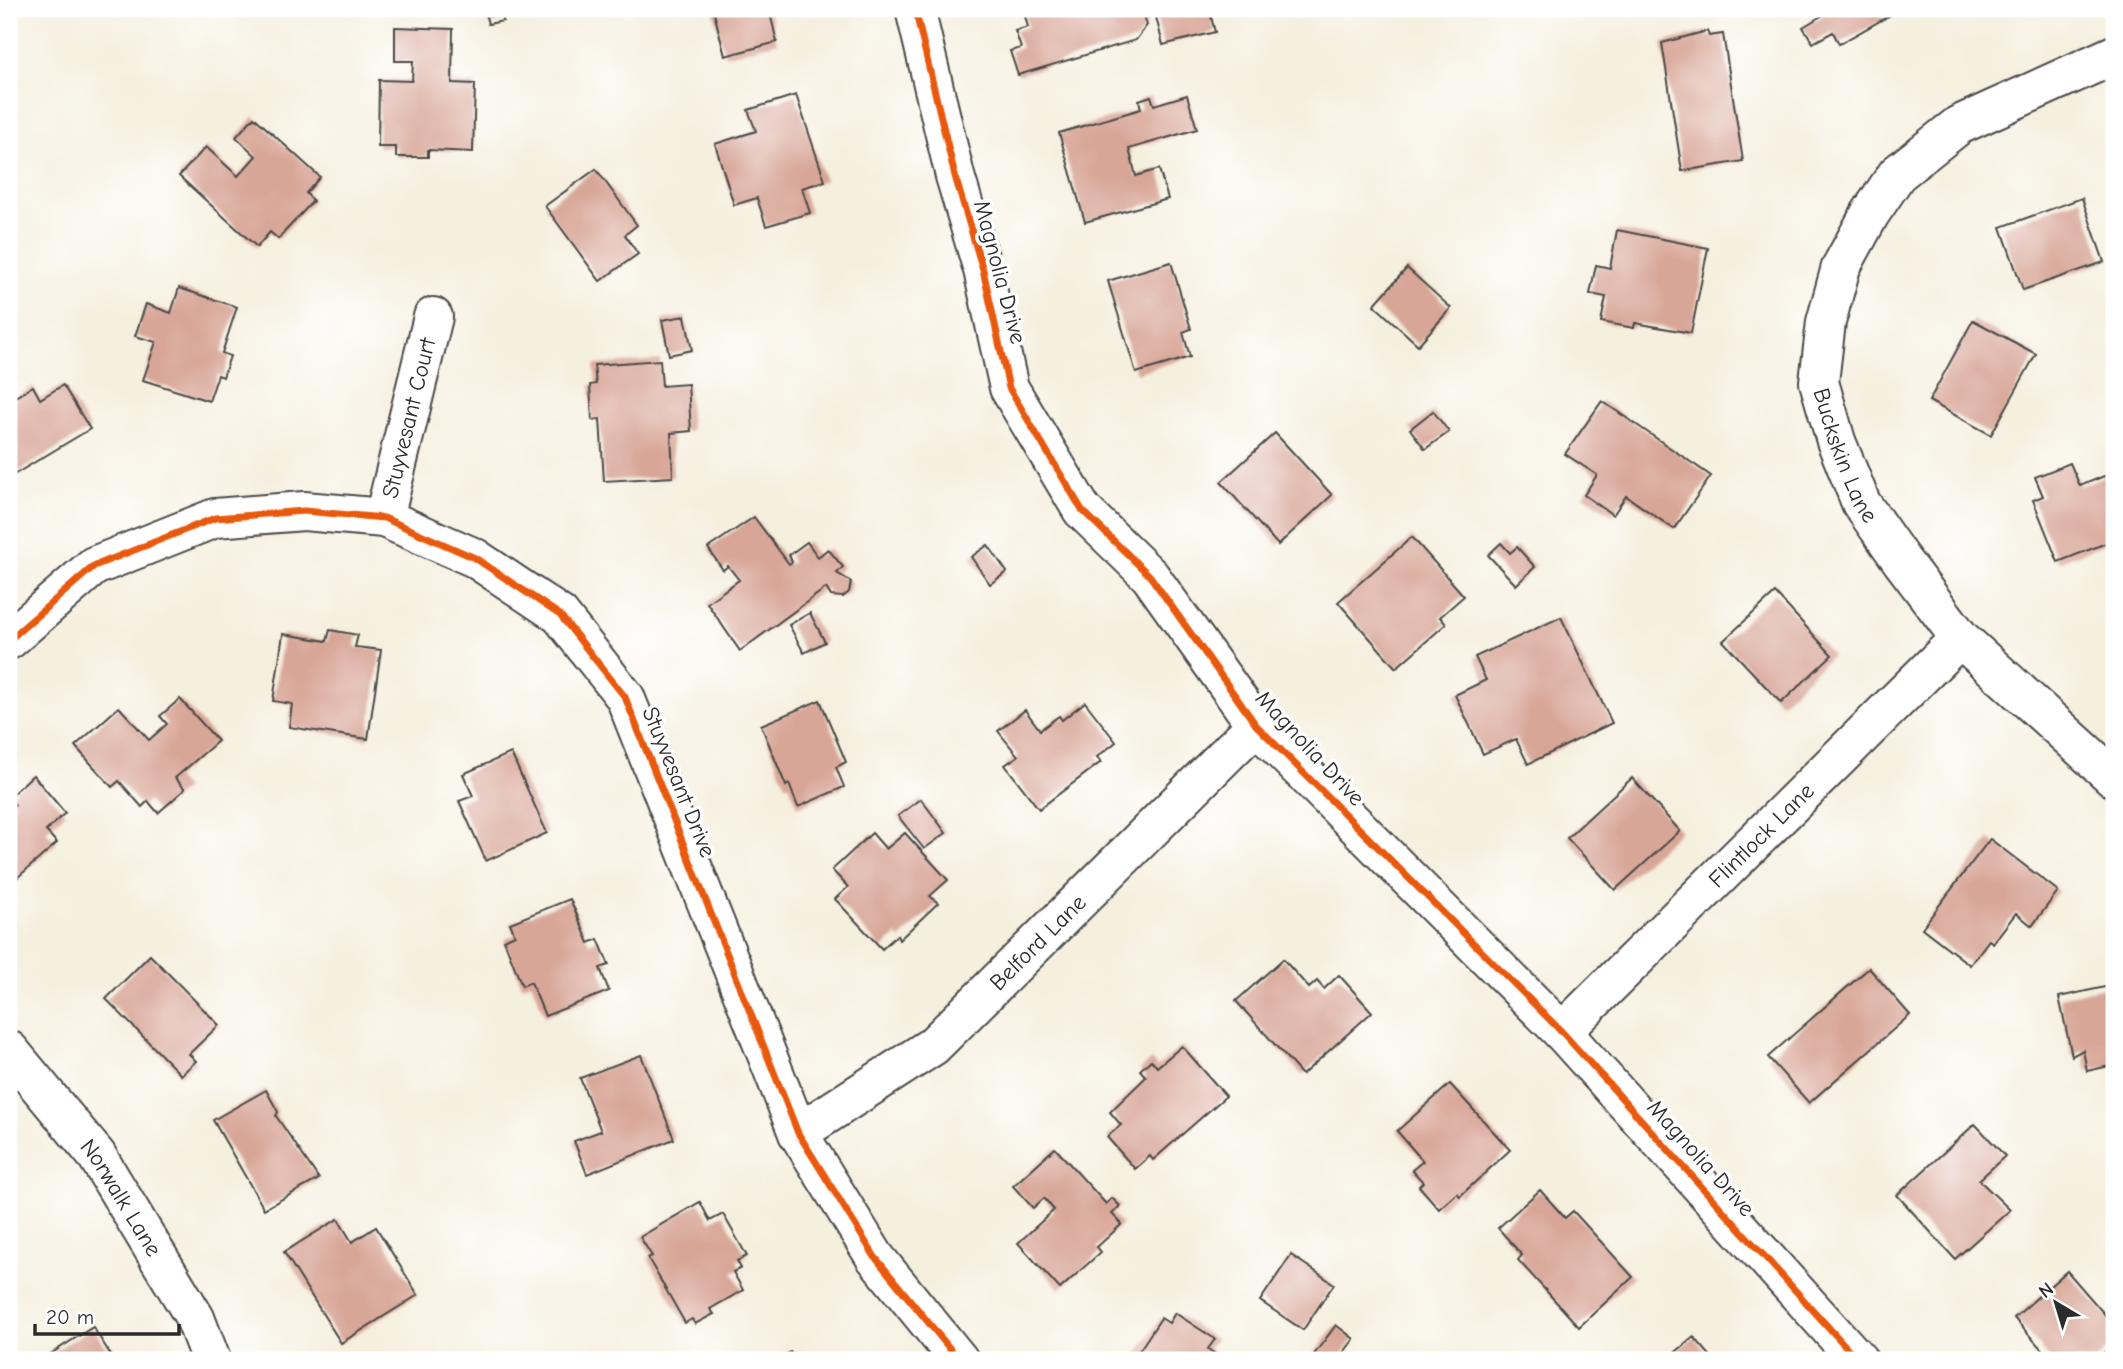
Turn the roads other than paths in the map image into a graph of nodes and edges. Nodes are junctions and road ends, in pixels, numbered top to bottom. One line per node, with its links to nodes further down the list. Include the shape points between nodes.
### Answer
1 (915, 9): 7 (street, Magnolia Drive, via 1009,388 1082,510 1150,576)
2 (2114, 55): 5 (street, Buckskin Lane, via 1959,125 1897,174 1842,267 1826,322 1819,382 1861,503)
3 (433, 317): 4 (street, Stuyvesant Court)
4 (384, 518): 6 (street, Stuyvesant Drive, via 304,511 215,518 94,566); 11 (street, Stuyvesant Drive, via 475,558 560,615 625,697)
5 (1959, 638): 8 (street, Buckskin Lane); 9 (street, Flintlock Lane)
6 (9, 640)
7 (1256, 724): 9 (street, Magnolia Drive); 11 (street, Belford Lane, via 933,1046)
8 (2114, 778)
9 (1562, 1032): 14 (street, Magnolia Drive)
10 (9, 1049): 12 (street, Norwalk Lane, via 97,1156 195,1318)
11 (798, 1133): 13 (street, Stuyvesant Drive, via 875,1257)
12 (211, 1360)
13 (959, 1360)
14 (1858, 1360)

